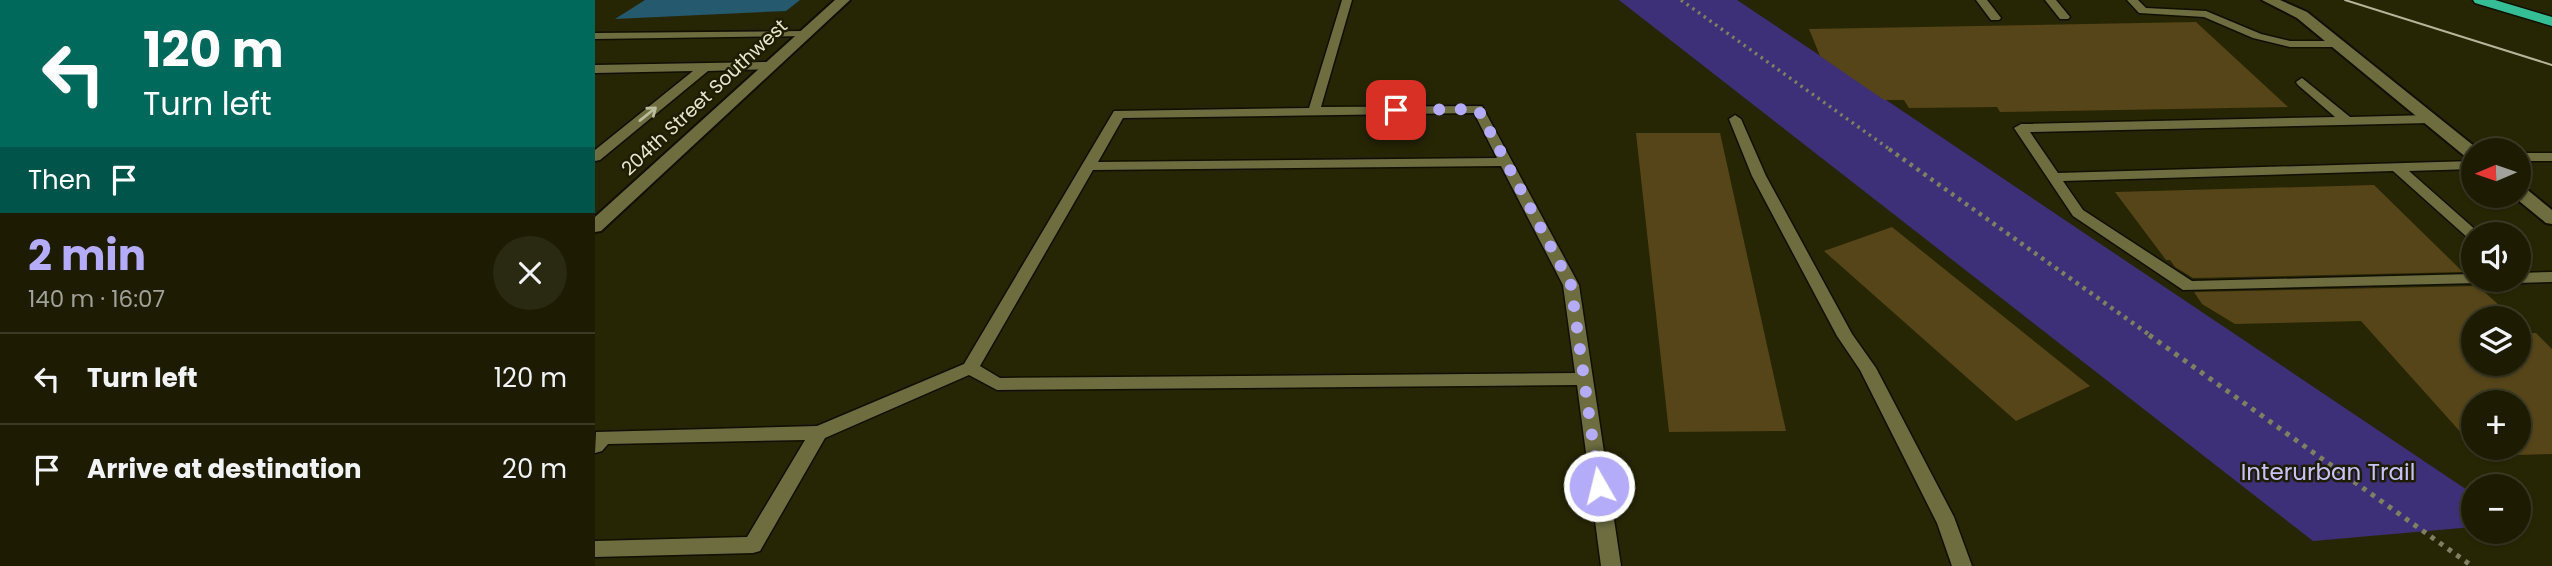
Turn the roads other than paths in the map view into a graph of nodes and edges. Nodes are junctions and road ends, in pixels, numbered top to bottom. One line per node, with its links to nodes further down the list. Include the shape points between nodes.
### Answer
1 (843, 0): 11 (street, 204th Street Southwest)
2 (1347, 0): 18 (lane)
3 (1981, 0): 9 (lane)
4 (2050, 0): 8 (lane)
5 (2132, 0): 13 (lane, via 2143,11 2206,14 2274,41)
6 (2269, 0): 13 (street, via 2302,15)
7 (2480, 0): 10 (highway)
8 (2064, 17)
9 (1995, 18)
10 (2552, 22)
11 (803, 34): 12 (lane); 14 (street, 204th Street Southwest)
12 (595, 36)
13 (2337, 44): 20 (street)
14 (768, 66): 15 (lane); 34 (street, 204th Street Southwest)
15 (705, 67): 16 (lane); 25 (lane, one-way to 15)
16 (595, 69)
17 (2302, 82): 21 (lane)
18 (1314, 111): 26 (lane, via 1478,109); 28 (lane, via 1119,114)
19 (1735, 119): 44 (lane, via 1759,176 1947,523)
20 (2430, 120): 21 (lane); 22 (street)
21 (2347, 121): 30 (lane, via 2021,128)
22 (2461, 145)
23 (2531, 157): 24 (lane)
24 (2552, 157)
25 (595, 158)
26 (1506, 162): 28 (lane); 39 (lane, via 1571,285)
27 (2461, 165): 29 (lane)
28 (1088, 166): 38 (lane)
29 (2396, 167): 30 (lane); 33 (lane)
30 (2053, 177): 37 (lane, via 2078,213 2189,286)
31 (2531, 202): 32 (street)
32 (2552, 219)
33 (2461, 224)
34 (595, 227)
35 (2531, 277): 36 (lane)
36 (2552, 277)
37 (2461, 279)
38 (970, 368): 39 (lane, via 997,384); 40 (lane)
39 (1584, 379): 43 (lane)
40 (819, 433): 41 (lane, via 603,437); 42 (lane, via 753,545)
41 (595, 446)
42 (595, 549)
43 (1611, 566)
44 (1962, 566)

